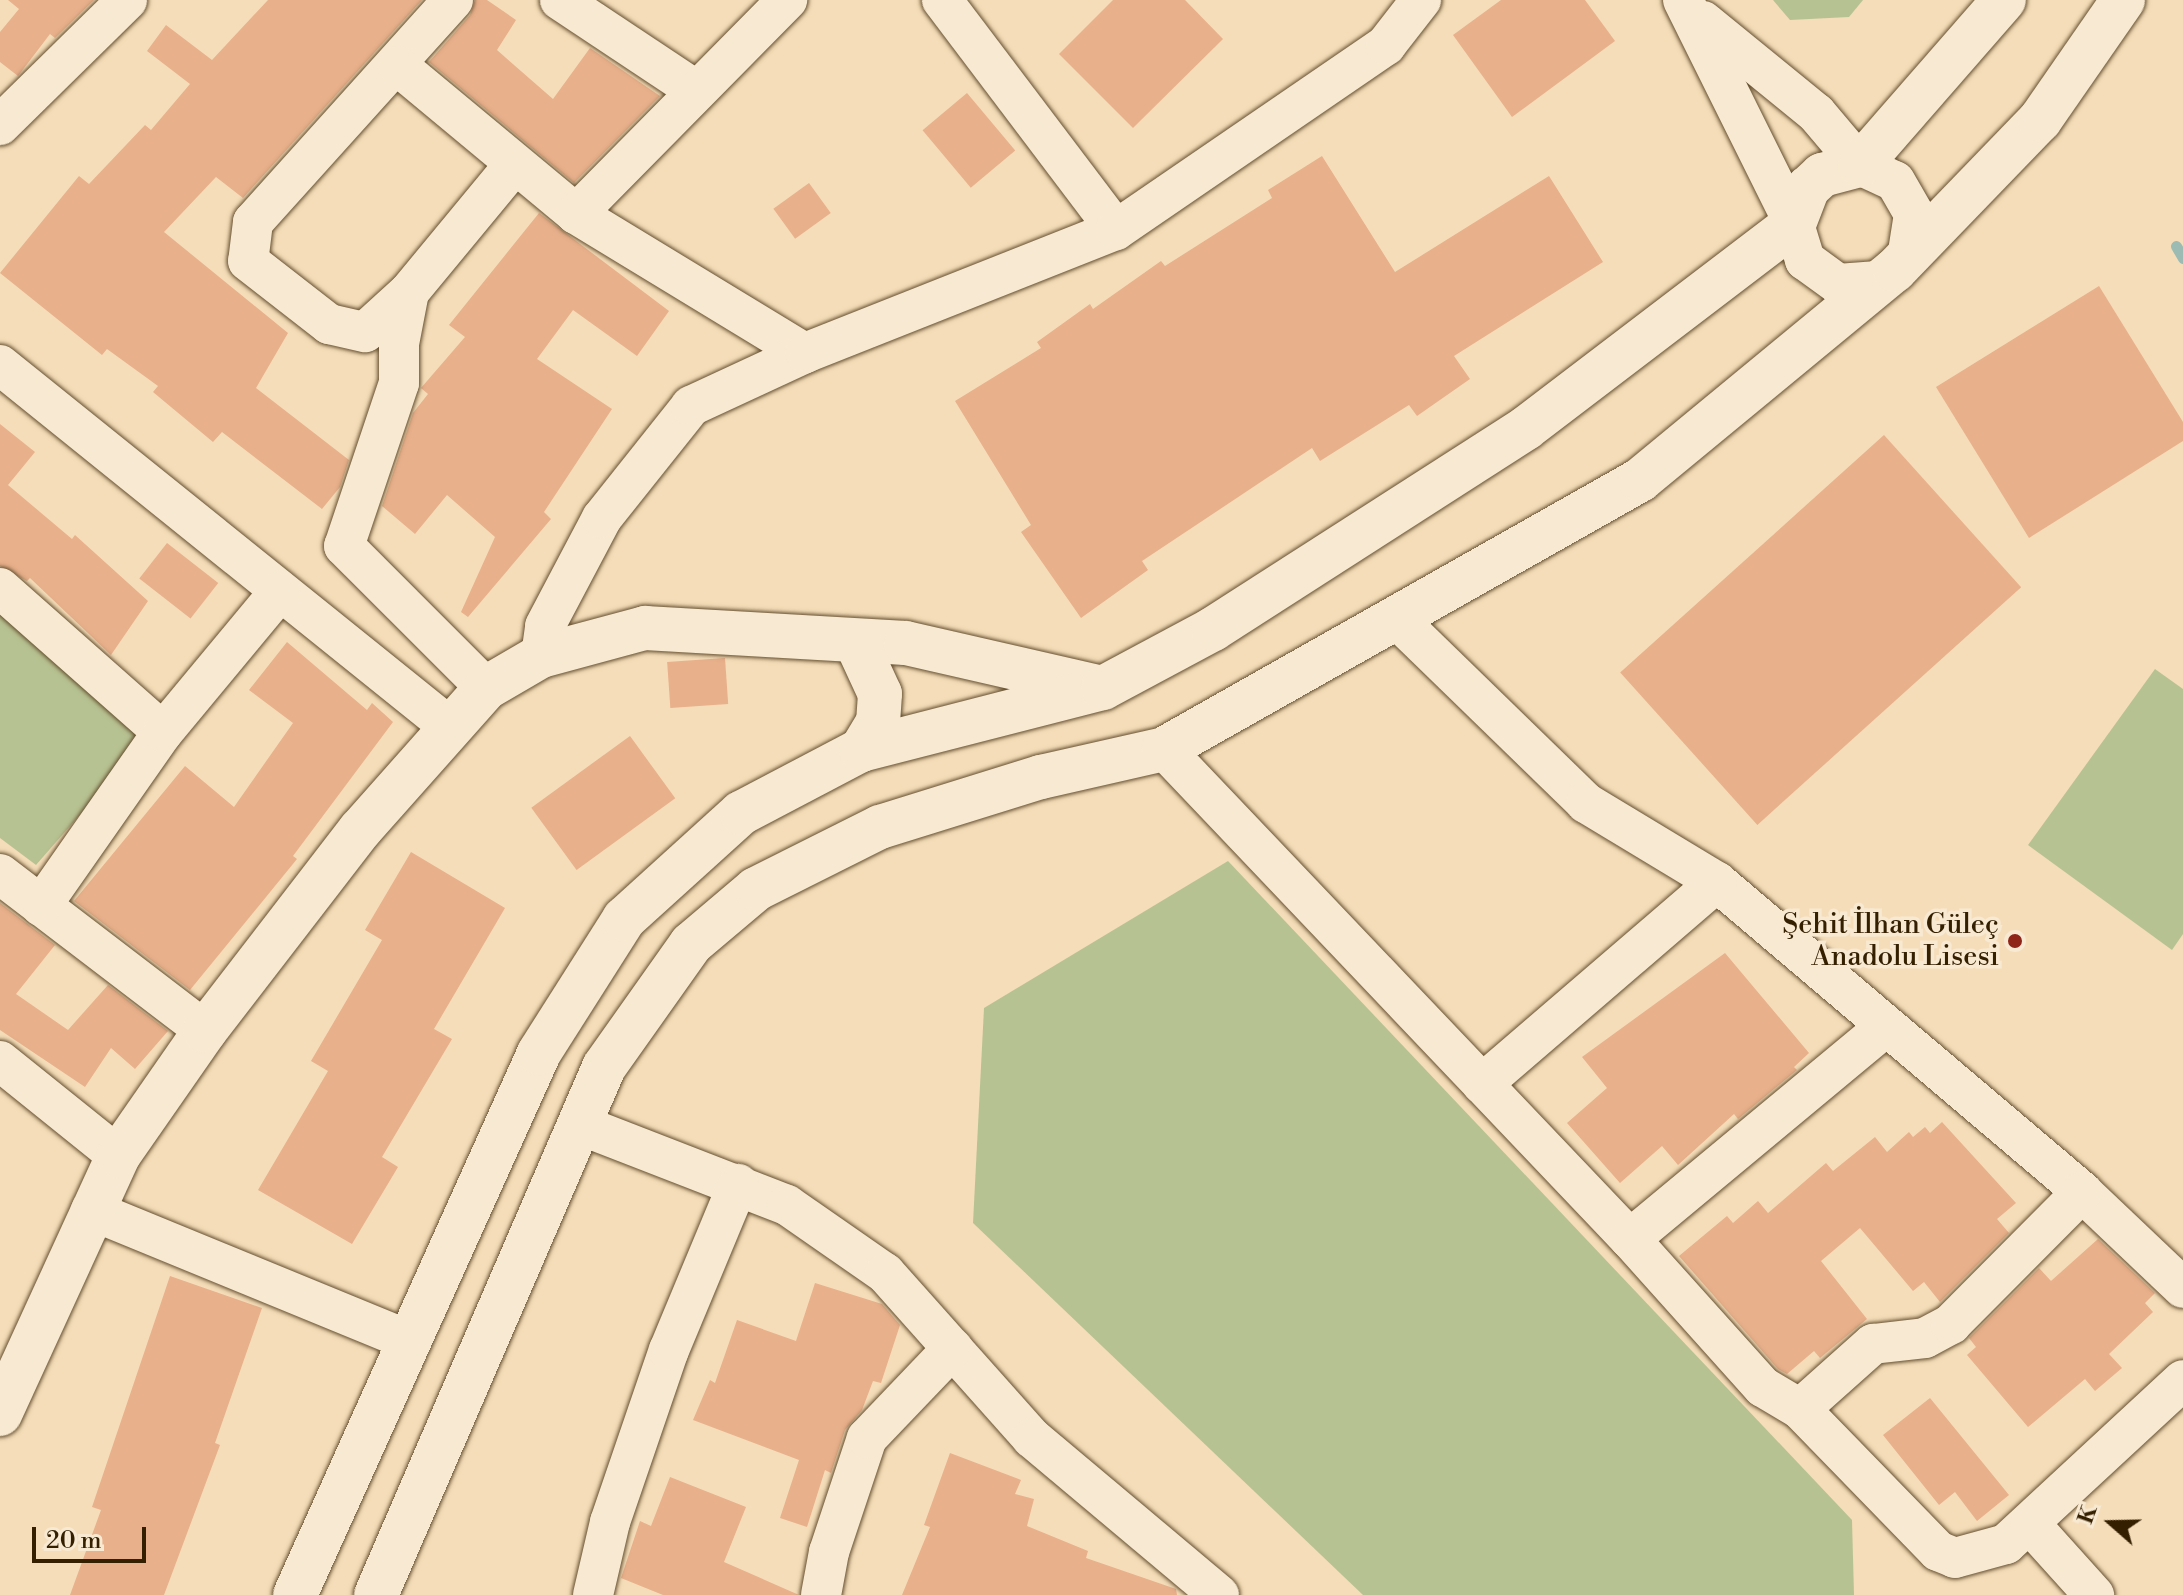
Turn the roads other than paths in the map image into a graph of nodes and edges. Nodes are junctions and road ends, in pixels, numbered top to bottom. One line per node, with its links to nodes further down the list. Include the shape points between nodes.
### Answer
1 (127, 0): 12 (street)
2 (453, 0): 10 (street)
3 (560, 0): 11 (street)
4 (787, 0): 11 (street)
5 (942, 0): 17 (street)
6 (1421, 0): 17 (street, via 1386,45)
7 (2004, 0): 14 (main road)
8 (2123, 0): 18 (main road, via 2040,120)
9 (1686, 5): 14 (street, via 1816,113); 16 (street)
10 (398, 66): 13 (street); 19 (street, via 253,222 248,261 329,324 365,332)
11 (694, 89): 15 (street)
12 (0, 125)
13 (515, 164): 15 (street); 19 (street)
14 (1860, 165): 16 (main road, via 1822,175 1808,188); 18 (street, via 1895,181 1907,196 1915,234)
15 (576, 214): 20 (street)
16 (1794, 224): 18 (street, via 1797,243 1819,275 1838,284); 28 (main road, via 1526,428 1213,629)
17 (1116, 230): 20 (street)
18 (1893, 267): 24 (main road, via 1640,480)
19 (409, 292): 27 (street, via 399,344 399,383 344,546)
20 (805, 353): 26 (street, via 691,406 602,518 545,626)
21 (0, 365): 23 (street)
22 (0, 588): 30 (street)
23 (280, 591): 29 (street); 30 (street)
24 (1397, 619): 31 (main road); 34 (street, via 1586,803)
25 (856, 642): 26 (main road, via 645,628); 28 (main road, via 906,643); 32 (main road, via 880,694 878,722)
26 (541, 656): 27 (main road)
27 (486, 688): 29 (main road)
28 (1103, 688): 32 (main road)
29 (451, 728): 37 (main road, via 360,830)
30 (163, 732): 35 (street)
31 (1164, 749): 39 (street); 40 (main road, via 1041,777 880,827 756,889 691,944 604,1067)
32 (861, 750): 47 (main road, via 741,813 624,919 539,1053)
33 (0, 874): 35 (street)
34 (1717, 882): 36 (street); 39 (street)
35 (41, 906): 37 (street)
36 (1884, 1028): 43 (street); 45 (street)
37 (205, 1031): 41 (main road)
38 (0, 1061): 41 (street)
39 (1482, 1084): 45 (street)
40 (578, 1124): 42 (street); 56 (main road)
41 (118, 1156): 44 (main road)
42 (738, 1184): 48 (street, via 787,1205 885,1273); 57 (street, via 669,1350 610,1522)
43 (2082, 1192): 46 (street); 50 (street, via 1951,1324 1925,1338 1873,1344)
44 (91, 1210): 47 (street); 51 (main road)
45 (1630, 1239): 50 (street, via 1763,1387)
46 (2183, 1288)
47 (411, 1341): 55 (main road)
48 (953, 1348): 53 (street, via 1032,1438); 54 (street, via 867,1438 829,1552)
49 (2183, 1380): 52 (street)
50 (1800, 1409): 52 (street, via 1938,1551 1955,1558 1991,1550)
51 (0, 1414)
52 (2030, 1524): 58 (street)
53 (1207, 1592)
54 (823, 1594)
55 (295, 1595)
56 (376, 1595)
57 (593, 1595)
58 (2094, 1595)

